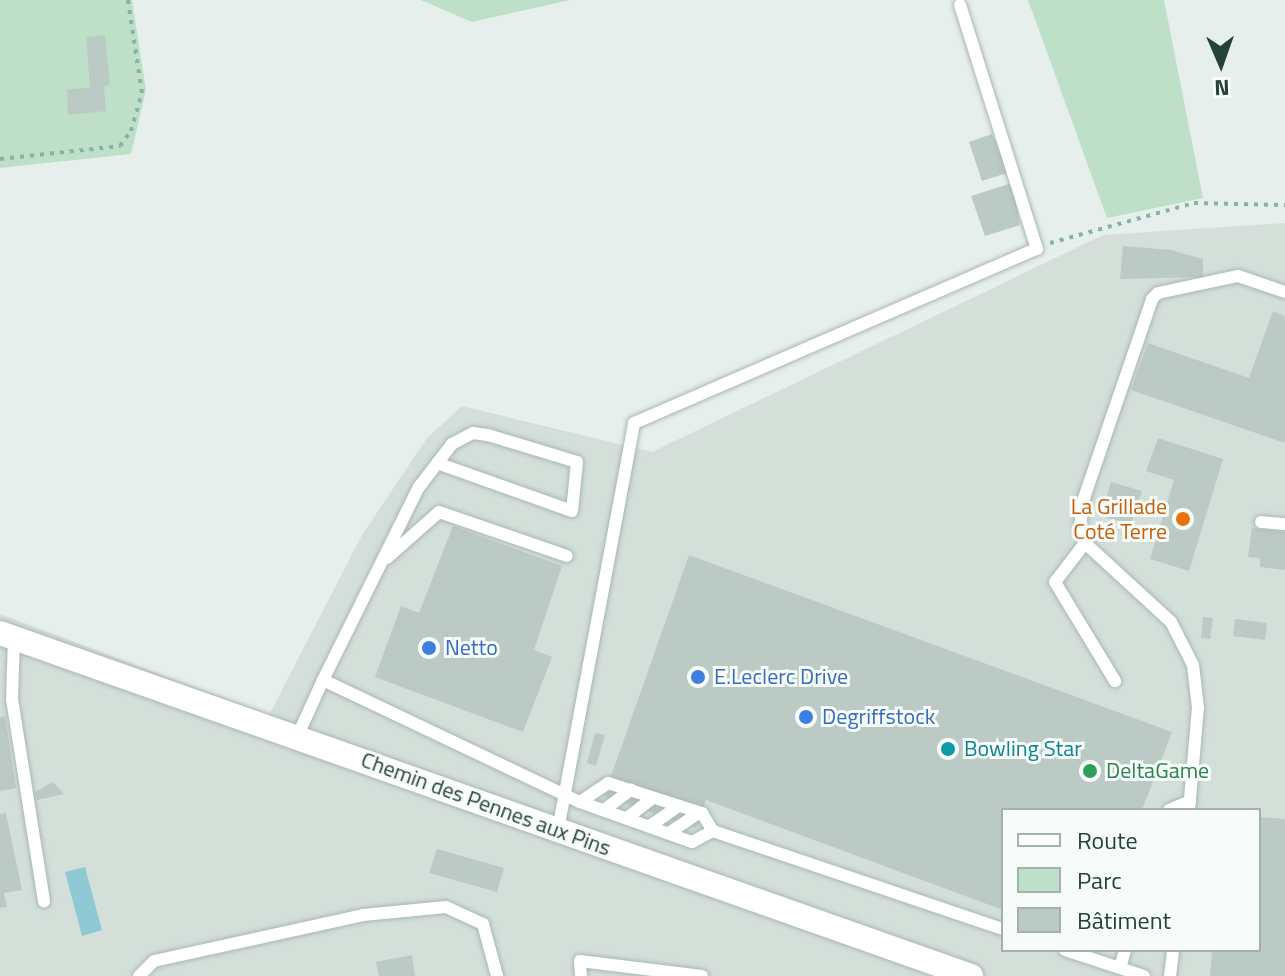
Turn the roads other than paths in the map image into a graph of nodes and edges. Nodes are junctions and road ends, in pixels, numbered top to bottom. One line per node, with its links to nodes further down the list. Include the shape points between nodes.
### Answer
1 (960, 5): 14 (lane, via 1037,249 634,423)
2 (1285, 292): 6 (lane, via 1238,276 1158,293 1152,299 1087,483 1080,527)
3 (437, 463): 3 (lane, via 557,506 572,511 577,462 473,433 452,444); 8 (lane)
4 (1261, 522): 5 (lane)
5 (1285, 524)
6 (1085, 543): 11 (lane, via 1055,582); 17 (lane, via 1171,622 1193,665 1198,708)
7 (567, 556): 8 (lane, via 439,512)
8 (379, 565): 10 (lane)
9 (7, 635): 12 (street, Chemin des Pennes aux Pins); 26 (lane)
10 (323, 680): 12 (lane); 14 (lane)
11 (1115, 681)
12 (297, 737): 23 (street, Chemin des Pennes aux Pins)
13 (631, 790): 15 (lane); 16 (lane, via 608,783); 19 (lane)
14 (567, 797): 16 (lane); 23 (lane)
15 (653, 798): 18 (lane); 21 (lane)
16 (580, 802): 19 (lane)
17 (1189, 805)
18 (679, 806): 20 (lane); 22 (lane)
19 (604, 810): 21 (lane)
20 (699, 813): 24 (lane); 25 (lane)
21 (627, 818): 22 (lane)
22 (650, 826): 25 (lane)
23 (558, 830): 36 (street, Chemin des Pennes aux Pins)
24 (713, 831): 25 (lane, via 692,842); 27 (lane)
25 (669, 833)
26 (44, 901)
27 (1001, 928)
28 (1071, 952): 31 (lane)
29 (1124, 952): 31 (lane)
30 (1173, 952): 38 (lane)
31 (1120, 968): 37 (lane)
32 (139, 976): 33 (lane, via 154,961 363,915 446,907 483,924)
33 (497, 976)
34 (581, 976): 35 (lane, via 580,961)
35 (702, 976)
36 (971, 976)
37 (1144, 976)
38 (1170, 976)

